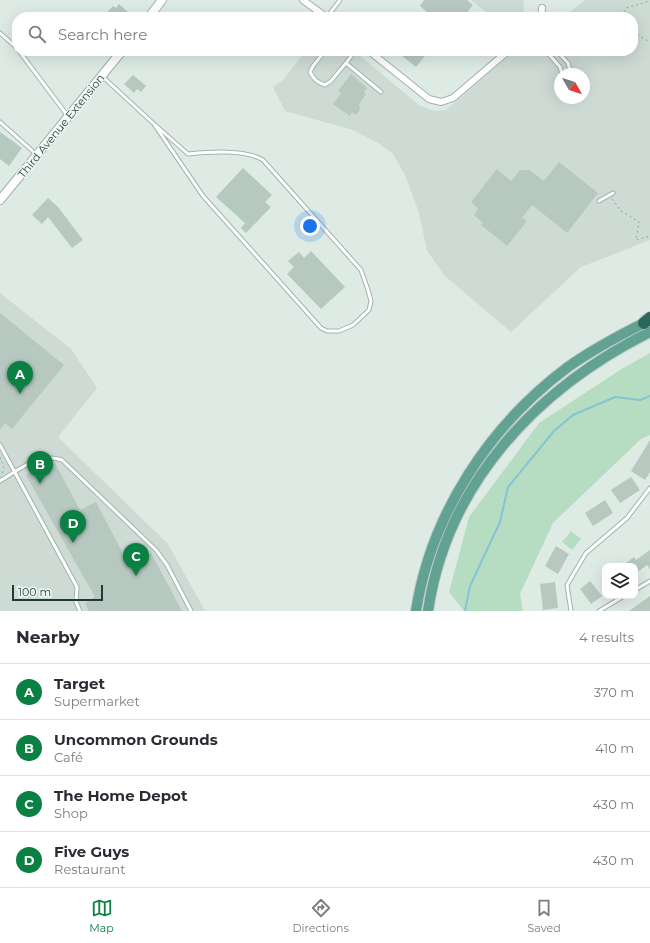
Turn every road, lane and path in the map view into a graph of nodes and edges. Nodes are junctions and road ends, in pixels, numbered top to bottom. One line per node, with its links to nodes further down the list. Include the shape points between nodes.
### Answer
1 (303, 0): 7 (street)
2 (340, 0): 8 (lane)
3 (159, 1): 6 (street)
4 (650, 1): 10 (path, via 626,8)
5 (542, 8): 9 (street)
6 (152, 12)
7 (320, 12)
8 (331, 12)
9 (542, 12)
10 (624, 12)
11 (0, 32): 14 (lane)
12 (638, 35): 13 (path)
13 (650, 42)
14 (12, 43)
15 (24, 56): 28 (lane)
16 (118, 56): 26 (street, Third Avenue Extension)
17 (321, 56): 23 (lane, via 310,72 314,80 325,85)
18 (351, 56): 23 (lane)
19 (375, 56): 20 (street, via 429,99 441,102 453,98)
20 (502, 56)
21 (550, 56): 24 (lane)
22 (562, 56): 25 (lane)
23 (346, 62): 27 (lane)
24 (560, 68)
25 (569, 68)
26 (101, 76): 28 (street, Third Avenue Extension); 30 (lane)
27 (381, 92)
28 (68, 117): 31 (street, Third Avenue Extension)
29 (0, 122): 31 (lane)
30 (154, 124): 30 (lane, via 203,196 321,328 339,331 353,325 363,316 371,301 361,270 263,160 252,154 242,153 188,154)
31 (37, 155): 33 (street, Third Avenue Extension)
32 (612, 194): 34 (lane); 35 (path, via 621,211 639,222 636,240)
33 (0, 200)
34 (599, 201)
35 (650, 236)
36 (648, 323): 48 (main road, via 587,354 550,381 518,411 488,445 464,481 444,519 428,562); 49 (main road, via 557,390 526,419 497,452 473,487 454,524 439,565)
37 (0, 445): 39 (lane)
38 (0, 456): 40 (path, via 4,468)
39 (15, 473): 41 (lane); 46 (lane, via 77,587 76,602); 47 (lane, via 42,457 53,457 66,463 156,550)
40 (0, 475)
41 (0, 481)
42 (650, 488): 50 (lane, via 627,518 586,553 568,585)
43 (650, 581): 44 (lane)
44 (638, 588)
45 (619, 599): 51 (lane)
46 (80, 611)
47 (191, 611)
48 (416, 611)
49 (428, 611)
50 (570, 611)
51 (599, 611)

